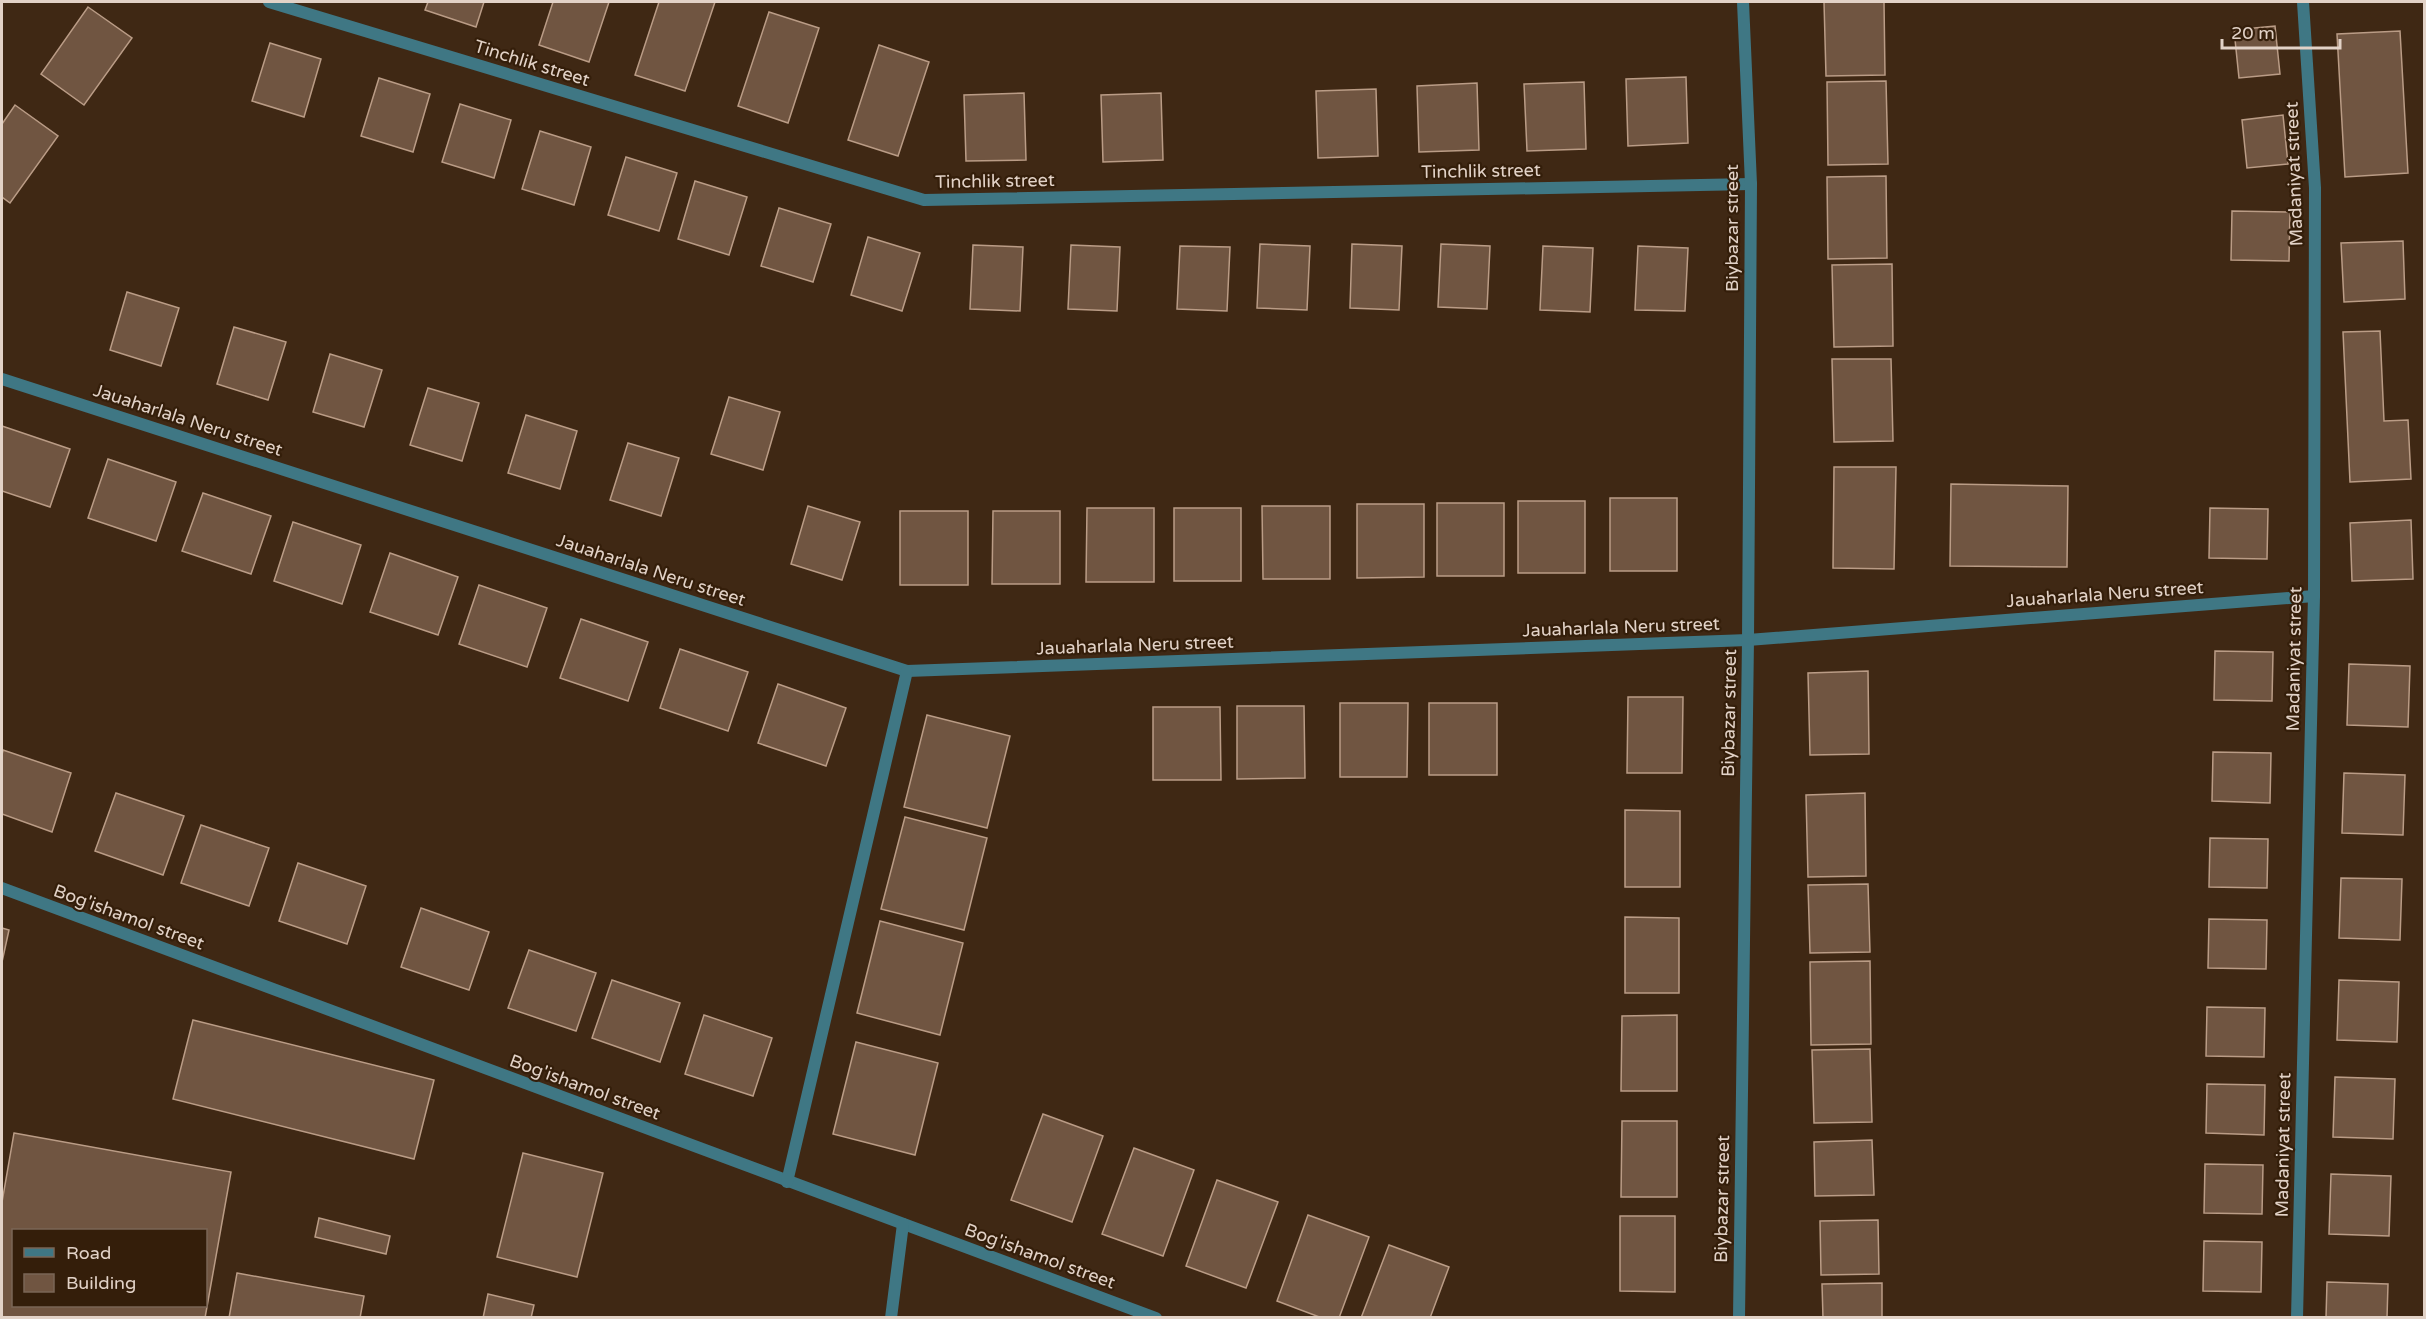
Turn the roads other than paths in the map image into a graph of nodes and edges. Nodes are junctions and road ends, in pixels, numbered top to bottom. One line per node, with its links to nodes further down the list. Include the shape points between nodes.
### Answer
1 (269, 2): 4 (street, Tinchlik street, via 924,200)
2 (1743, 2): 4 (street, Biybazar street)
3 (2302, 2): 6 (street, Madaniyat street, via 2315,188)
4 (1751, 184): 7 (street, Biybazar street)
5 (2, 379): 8 (street, Jauaharlala Neru street)
6 (2314, 596): 7 (street, Jauaharlala Neru street); 15 (street, Madaniyat street)
7 (1748, 640): 8 (street, Jauaharlala Neru street); 14 (street, Biybazar street)
8 (907, 671): 10 (street)
9 (2, 888): 10 (street, Bog'ishamol street)
10 (787, 1182): 11 (street, Bog'ishamol street)
11 (903, 1224): 12 (street); 13 (street, Bog'ishamol street)
12 (891, 1317)
13 (1156, 1317)
14 (1739, 1317)
15 (2297, 1317)

